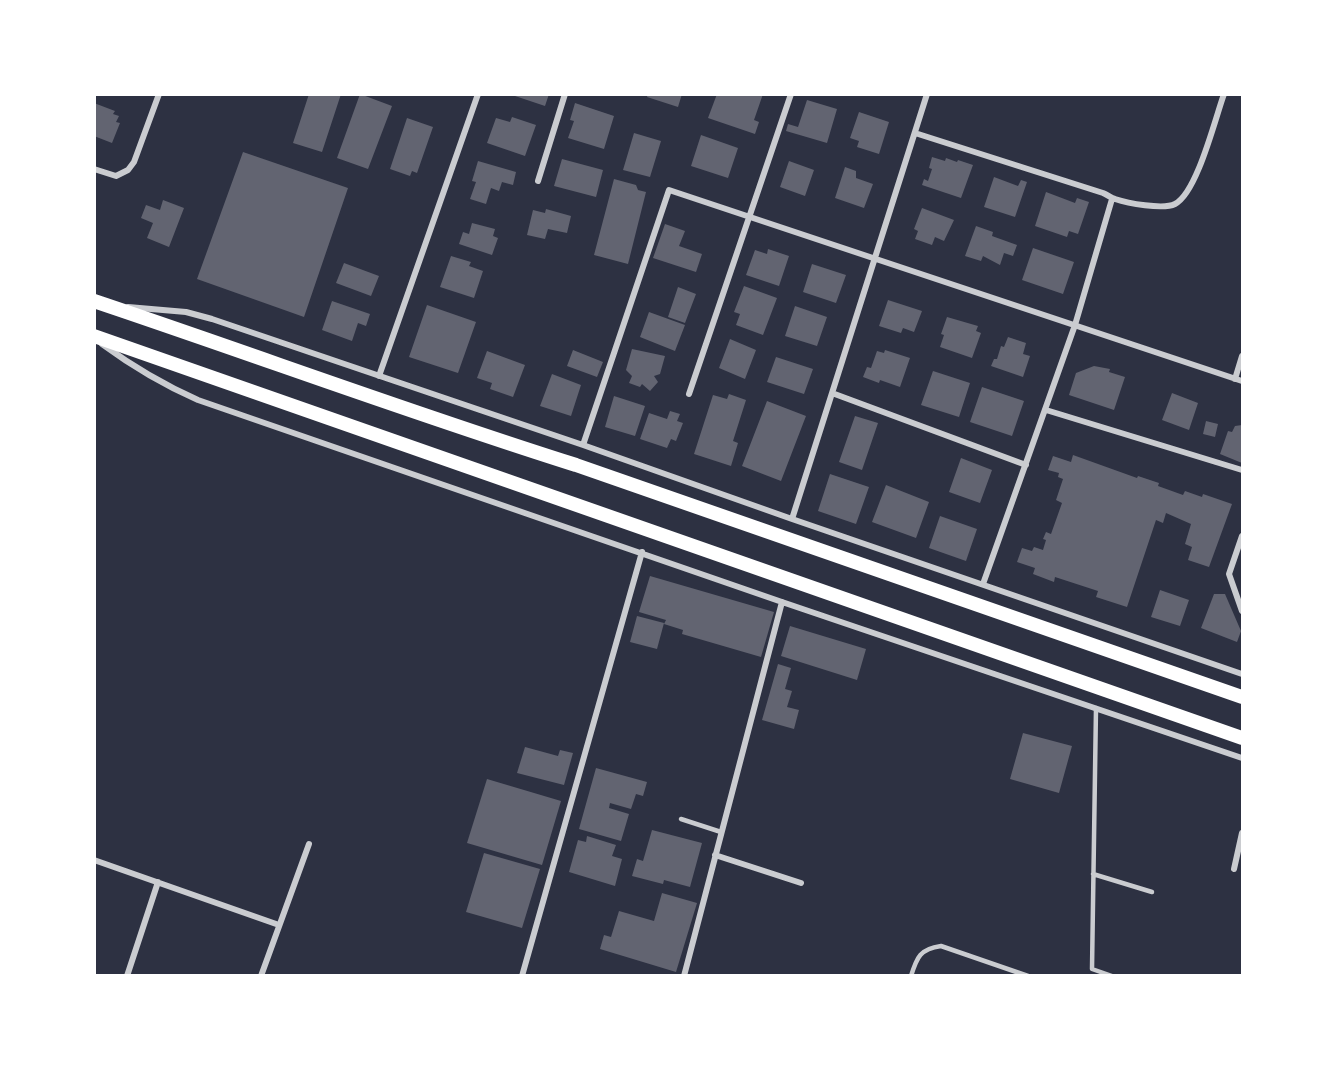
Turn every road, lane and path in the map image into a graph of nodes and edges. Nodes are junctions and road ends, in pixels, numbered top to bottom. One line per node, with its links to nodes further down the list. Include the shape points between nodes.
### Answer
1 (159, 94): 8 (street, via 128,170 116,176)
2 (478, 94): 18 (street)
3 (565, 94): 9 (street)
4 (791, 94): 11 (street)
5 (927, 94): 7 (street)
6 (1224, 94): 10 (street, via 1186,194 1174,204 1160,207)
7 (915, 133): 10 (street); 12 (street)
8 (94, 169)
9 (538, 181)
10 (1112, 199): 15 (street)
11 (750, 217): 12 (street); 22 (street); 24 (street, via 669,190)
12 (875, 258): 15 (street); 21 (street)
13 (94, 301): 14 (highway)
14 (109, 306): 18 (street, via 186,312); 34 (highway)
15 (1075, 325): 19 (street); 23 (street)
16 (94, 337): 29 (street, via 133,365 198,400); 36 (highway)
17 (1242, 356): 19 (street)
18 (379, 376): 24 (street)
19 (1234, 379): 20 (street)
20 (1242, 381)
21 (832, 393): 25 (street); 27 (street)
22 (689, 394)
23 (1046, 410): 25 (street); 26 (street)
24 (583, 445): 27 (street)
25 (1026, 465): 30 (street)
26 (1242, 470)
27 (792, 519): 30 (street)
28 (1242, 536): 32 (street, via 1229,574)
29 (642, 552): 31 (street); 53 (street)
30 (983, 584): 33 (street)
31 (782, 602): 35 (street); 39 (street)
32 (1242, 611)
33 (1242, 674)
34 (1242, 697)
35 (1095, 707): 37 (street); 45 (lane)
36 (1242, 738)
37 (1242, 758)
38 (681, 819): 39 (lane)
39 (721, 832): 42 (street)
40 (1242, 833): 44 (street)
41 (309, 844): 49 (street)
42 (715, 855): 47 (street); 54 (street)
43 (94, 860): 46 (street)
44 (1234, 869)
45 (1093, 874): 48 (lane); 50 (lane)
46 (158, 882): 49 (street); 51 (street)
47 (801, 884)
48 (1152, 892)
49 (279, 925): 52 (street)
50 (1092, 969): 57 (lane); 58 (lane)
51 (127, 975)
52 (261, 975)
53 (522, 975)
54 (684, 975)
55 (911, 975): 56 (lane, via 916,960 927,948 941,946)
56 (1028, 975)
57 (1091, 975)
58 (1112, 975)

